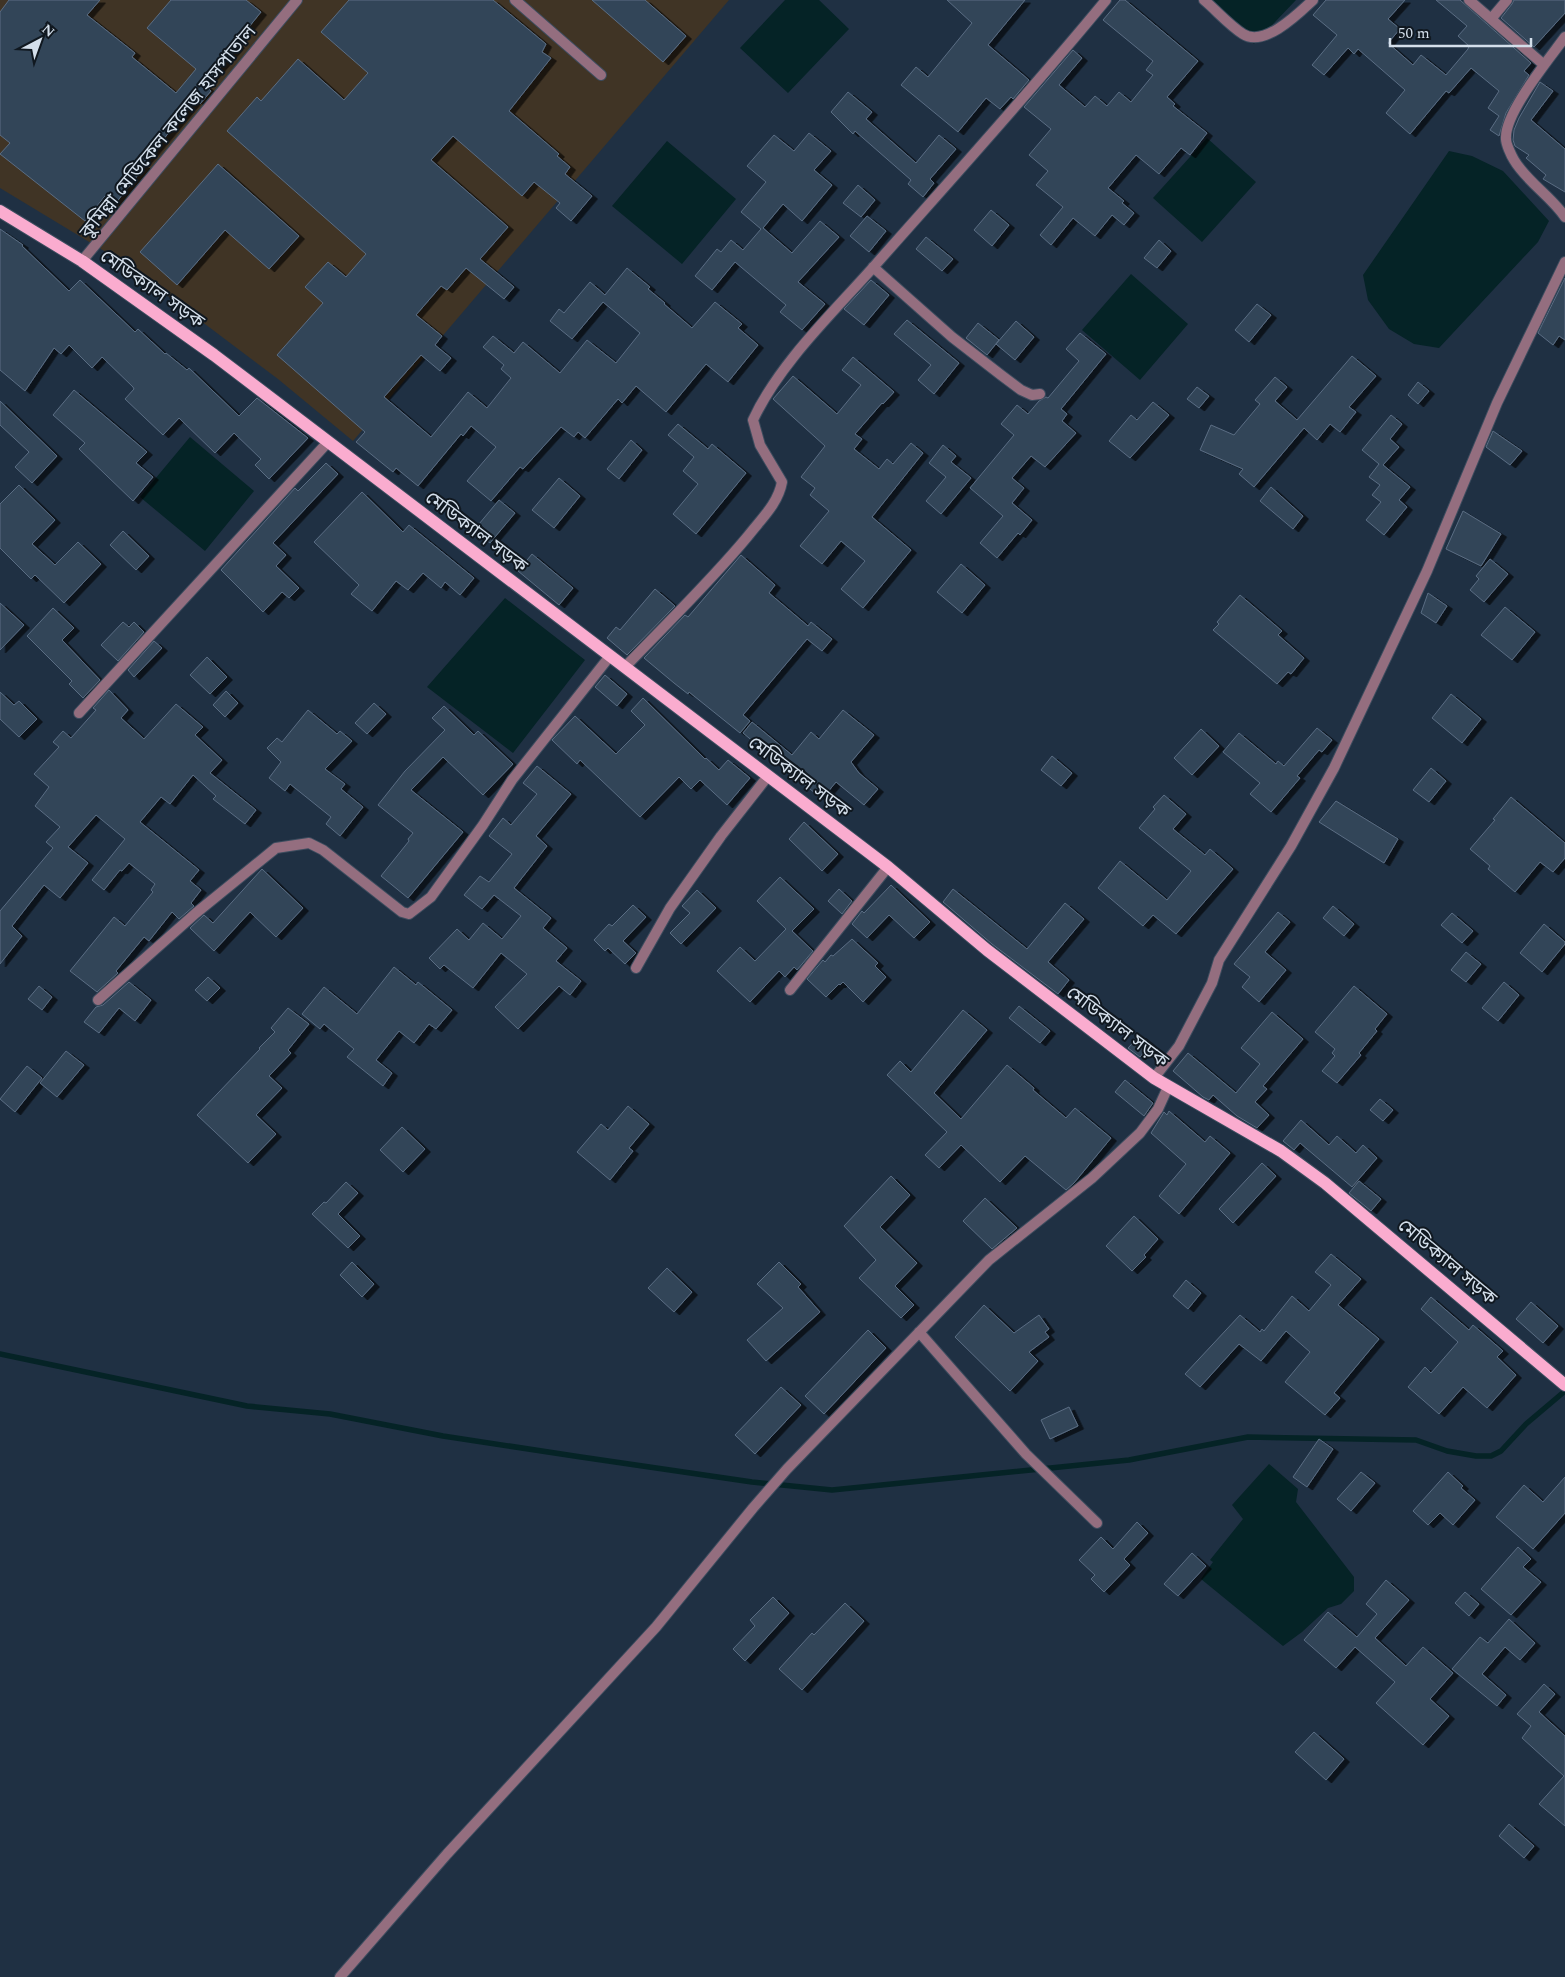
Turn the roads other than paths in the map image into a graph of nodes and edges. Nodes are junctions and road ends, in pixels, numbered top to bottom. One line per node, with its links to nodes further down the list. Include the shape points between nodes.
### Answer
1 (297, 0): 14 (street, কুমিল্লা মেডিকেল কলেজ হাসপাতাল)
2 (516, 0): 11 (street)
3 (1106, 0): 16 (street, via 1050,68)
4 (1204, 0): 5 (street, via 1244,36 1259,36 1278,30)
5 (1313, 0)
6 (1469, 0): 8 (street)
7 (1507, 0): 8 (street)
8 (1491, 19): 10 (street)
9 (1565, 37): 10 (street)
10 (1543, 64): 13 (street, via 1510,122 1506,139 1514,160)
11 (602, 74)
12 (0, 210): 14 (main road, মেডিক্যাল সড়ক)
13 (1565, 217)
14 (82, 261): 18 (main road, মেডিক্যাল সড়ক, via 214,355)
15 (1565, 262): 27 (street, via 1497,403 1426,571 1334,768 1291,846 1219,960 1212,984 1179,1046)
16 (873, 267): 17 (street, via 952,337 1001,375 1021,390 1032,395); 20 (street, via 813,334 770,390 753,420 760,444 782,482 773,505 726,562)
17 (1040, 394)
18 (328, 442): 19 (main road, মেডিক্যাল সড়ক); 21 (street)
19 (610, 656): 20 (main road, মেডিক্যাল সড়ক); 26 (street, via 512,780 431,898 414,912 402,912 323,850 309,843 276,848 196,913)
20 (625, 668): 22 (main road, মেডিক্যাল সড়ক)
21 (79, 713)
22 (768, 776): 23 (main road, মেডিক্যাল সড়ক); 24 (street, via 670,908)
23 (888, 867): 25 (street); 27 (main road, মেডিক্যাল সড়ক, via 987,950)
24 (636, 968)
25 (790, 990)
26 (98, 1000)
27 (1154, 1078): 28 (main road, মেডিক্যাল সড়ক)
28 (1168, 1087): 29 (street, via 1158,1109 1140,1133 1092,1178 989,1260); 30 (main road, মেডিক্যাল সড়ক, via 1281,1151 1325,1182)
29 (919, 1332): 31 (street, via 1026,1454); 32 (street, via 787,1469 656,1627 447,1854)
30 (1565, 1385)
31 (1097, 1523)
32 (340, 1977)

